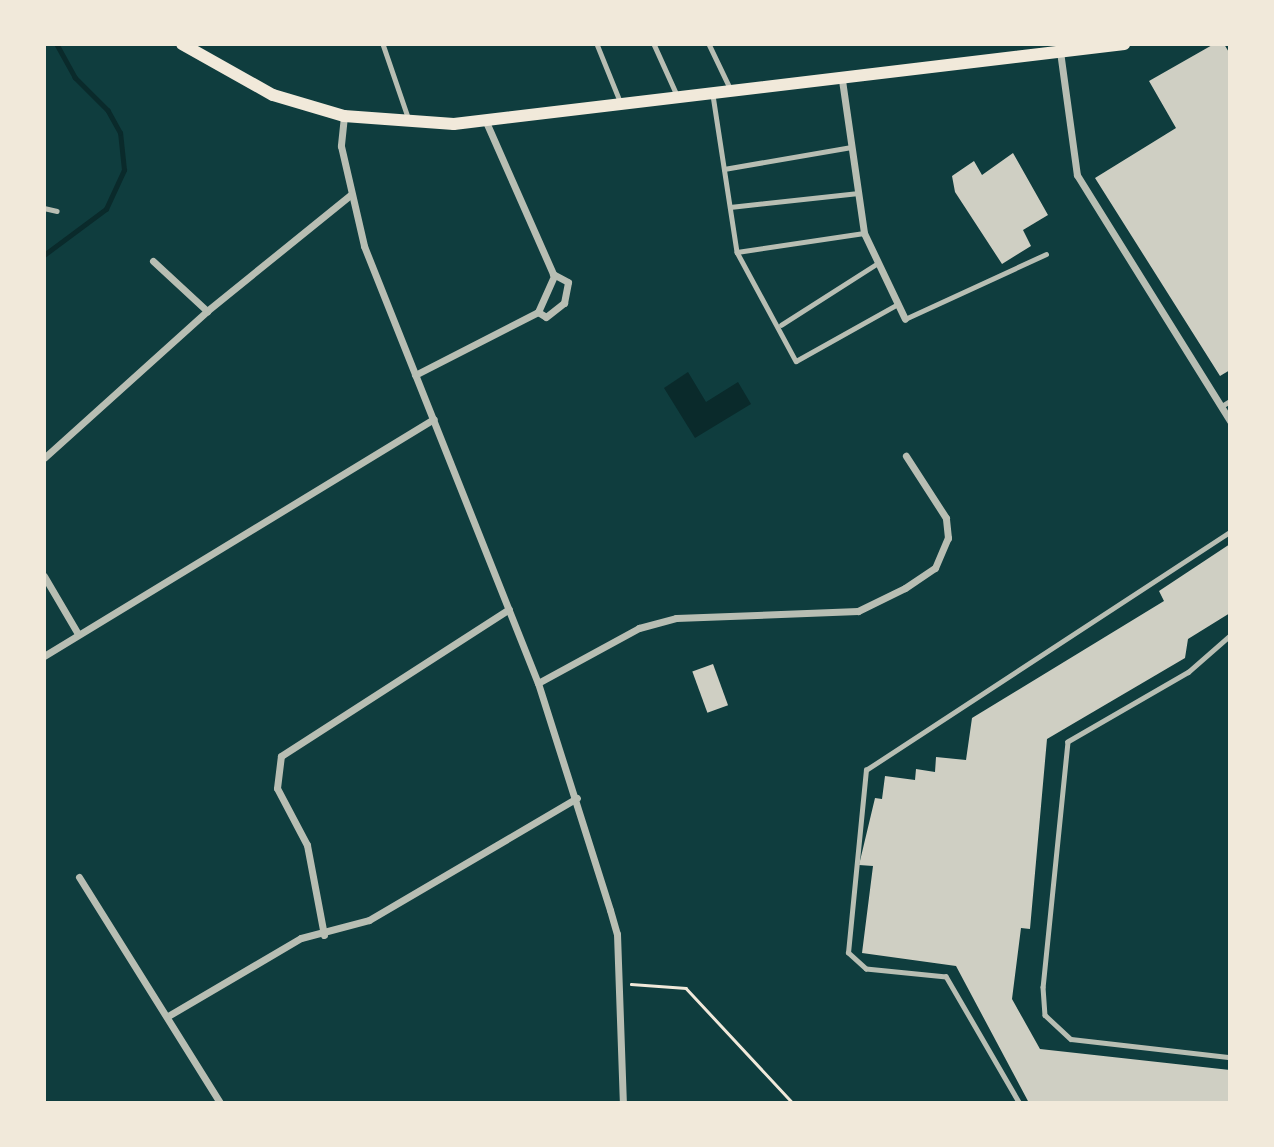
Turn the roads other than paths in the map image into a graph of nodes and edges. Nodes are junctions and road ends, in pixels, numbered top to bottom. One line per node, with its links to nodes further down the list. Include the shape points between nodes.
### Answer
1 (182, 44): 13 (main road, via 273,95)
2 (383, 44): 15 (lane)
3 (597, 44): 12 (lane)
4 (654, 44): 11 (lane)
5 (709, 44): 9 (lane)
6 (1124, 44): 7 (main road)
7 (1063, 46): 8 (main road); 36 (street, via 1077,175)
8 (842, 80): 9 (main road); 16 (street)
9 (733, 93): 10 (main road)
10 (713, 95): 11 (main road); 17 (lane)
11 (679, 99): 12 (main road)
12 (622, 105): 14 (main road)
13 (344, 116): 15 (main road); 19 (street, via 341,146)
14 (486, 122): 15 (main road); 28 (street)
15 (410, 124)
16 (851, 147): 17 (lane); 18 (street)
17 (724, 169): 20 (lane)
18 (858, 193): 20 (lane); 23 (street)
19 (351, 195): 30 (street); 34 (street)
20 (730, 207): 24 (lane)
21 (44, 208): 22 (lane)
22 (57, 211)
23 (863, 233): 24 (lane); 27 (street)
24 (737, 253): 33 (lane)
25 (1046, 254): 32 (lane)
26 (153, 261): 30 (street)
27 (878, 263): 29 (street); 33 (lane)
28 (553, 274): 31 (street); 31 (street, via 568,282 564,303 546,317)
29 (898, 304): 32 (street); 33 (lane, via 802,362)
30 (207, 311): 40 (street)
31 (538, 312): 34 (street)
32 (905, 319)
33 (781, 325)
34 (415, 376): 37 (street)
35 (1230, 401): 36 (lane)
36 (1222, 406): 38 (street)
37 (434, 419): 43 (street); 44 (street)
38 (1230, 421)
39 (906, 456): 47 (street, via 946,518 948,538 935,568 905,588 858,611 676,618 639,628)
40 (44, 458)
41 (1230, 532): 55 (lane, via 866,771 848,953 866,969 946,977)
42 (44, 576): 44 (street)
43 (509, 609): 47 (street); 50 (street, via 281,756 277,788 307,845)
44 (78, 635): 46 (street)
45 (1230, 636): 52 (lane, via 1189,672 1068,742 1043,987 1045,1015 1071,1039)
46 (44, 656)
47 (538, 683): 48 (street)
48 (577, 798): 50 (street, via 369,920); 54 (street, via 617,934)
49 (79, 877): 51 (street)
50 (324, 935): 51 (street, via 300,938)
51 (168, 1016): 53 (street)
52 (1230, 1057)
53 (220, 1103)
54 (623, 1103)
55 (1019, 1103)

